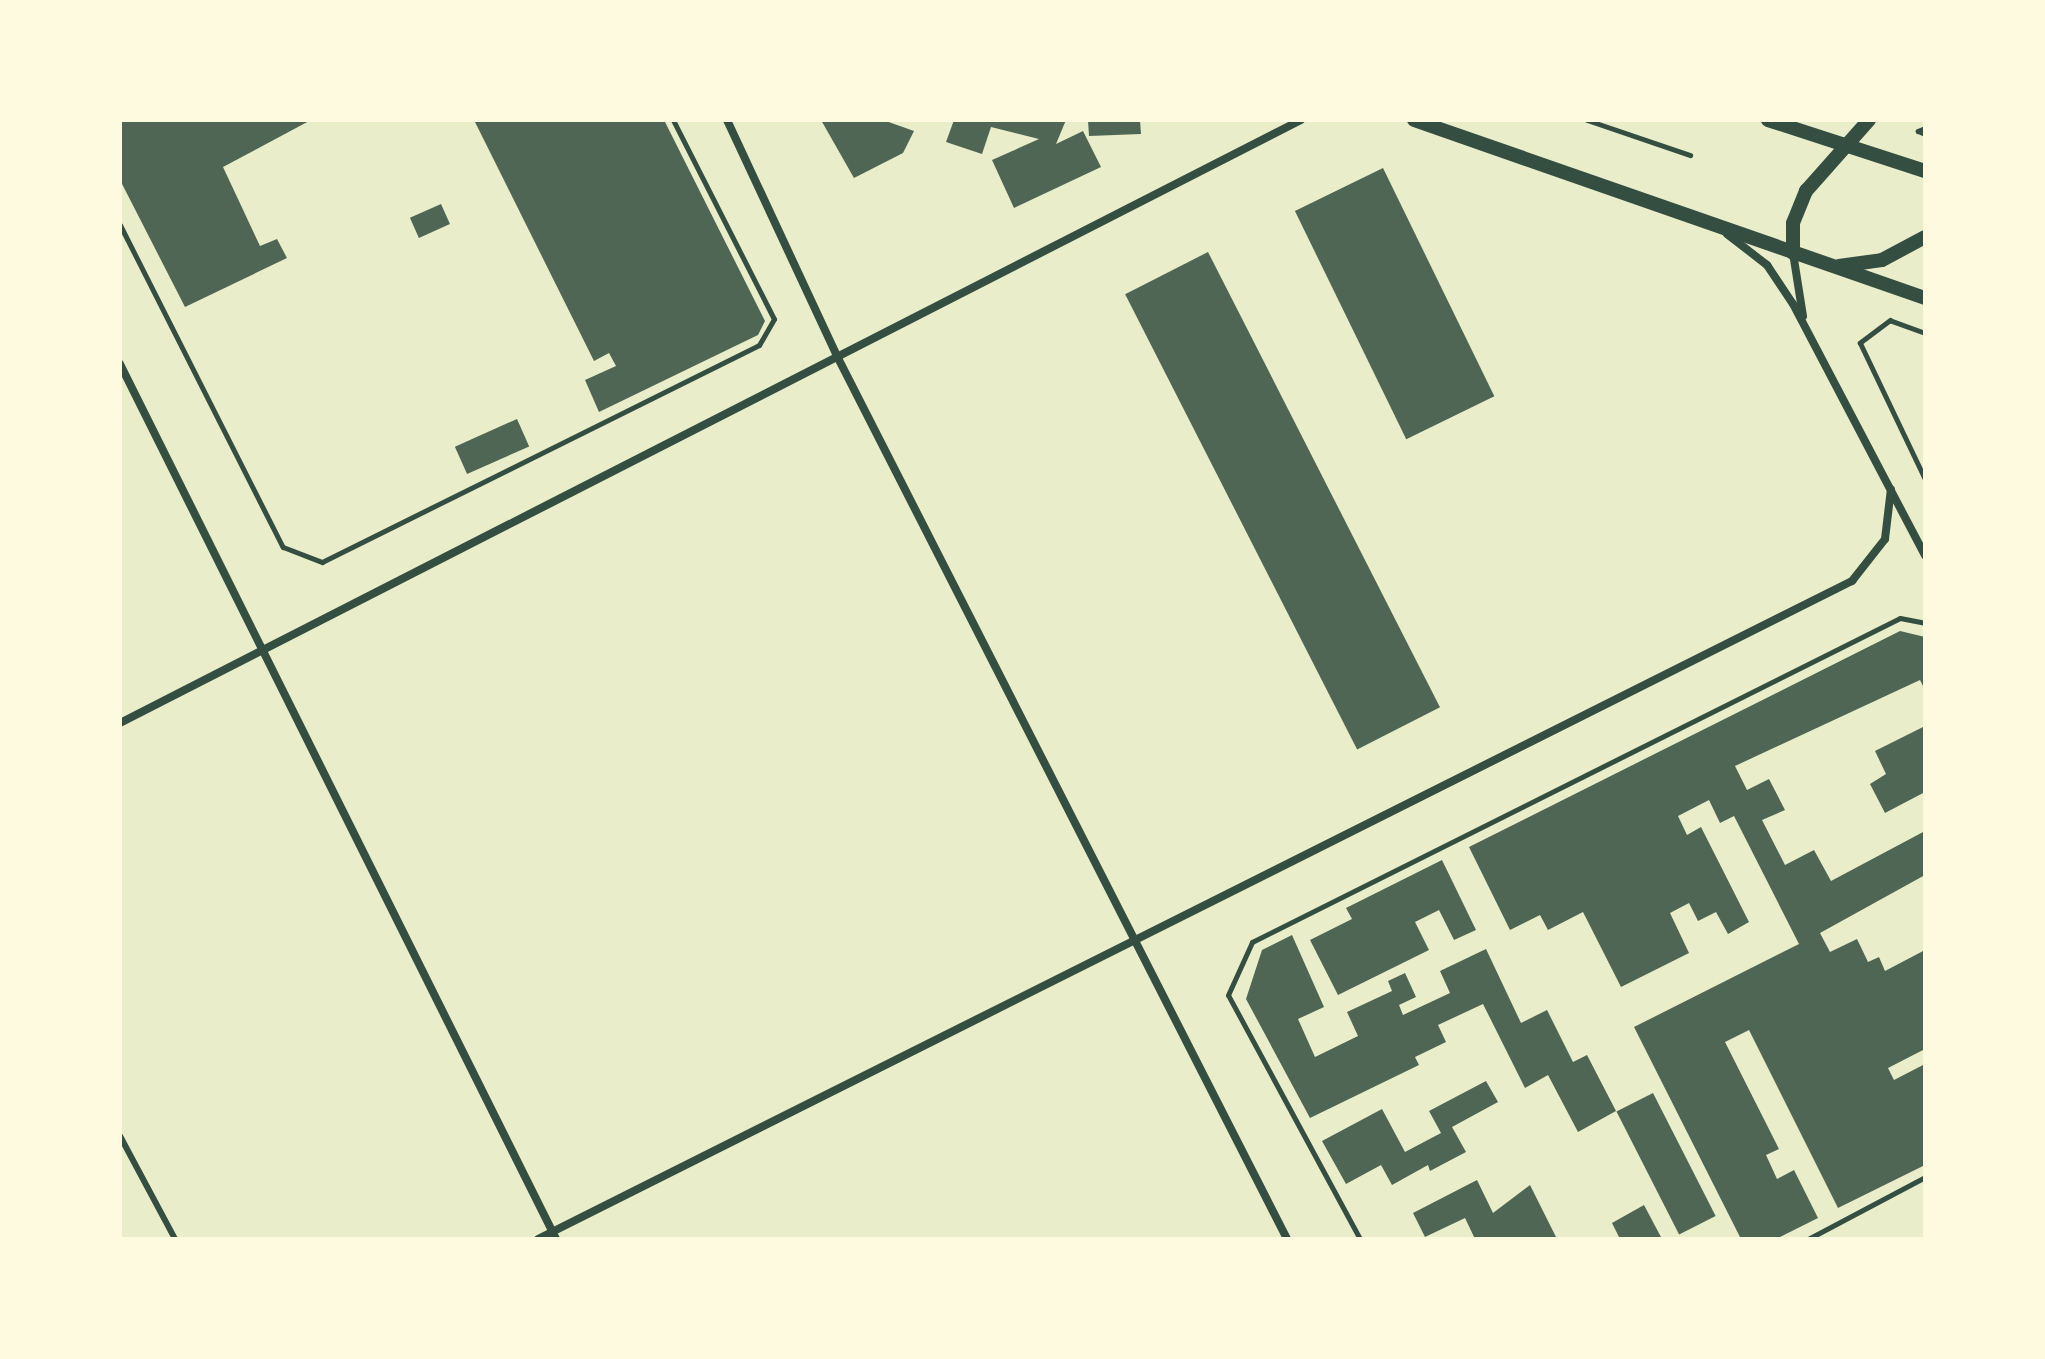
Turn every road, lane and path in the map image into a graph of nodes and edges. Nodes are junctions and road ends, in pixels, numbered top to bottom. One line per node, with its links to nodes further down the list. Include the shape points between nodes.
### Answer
1 (673, 120): 13 (path, via 774,319 759,345 322,562 283,547)
2 (727, 120): 21 (street)
3 (1279, 120): 9 (street)
4 (1301, 120): 9 (street)
5 (1413, 120): 14 (street)
6 (1587, 120): 11 (path)
7 (1768, 120): 10 (street)
8 (1869, 120): 10 (street)
9 (1270, 133): 21 (street)
10 (1840, 144): 12 (street); 16 (street, via 1806,191 1793,223)
11 (1690, 155)
12 (1925, 171)
13 (120, 225)
14 (1713, 225): 16 (street); 19 (street, via 1767,265)
15 (1925, 237): 17 (street, via 1882,260)
16 (1793, 253): 17 (street); 19 (street)
17 (1830, 266): 18 (street)
18 (1925, 298)
19 (1804, 324): 24 (street)
20 (1925, 333): 23 (path, via 1890,320 1860,343)
21 (838, 358): 27 (street); 29 (street)
22 (120, 364): 27 (street)
23 (1925, 479)
24 (1891, 489): 25 (street); 29 (street, via 1885,539 1852,581)
25 (1925, 555)
26 (1925, 623): 36 (path, via 1900,618 1252,942 1228,995)
27 (263, 649): 28 (street); 32 (street)
28 (120, 723)
29 (1137, 936): 32 (street); 35 (street)
30 (120, 1136): 33 (lane)
31 (1925, 1177): 37 (path)
32 (554, 1235): 34 (street)
33 (175, 1239)
34 (538, 1239)
35 (1287, 1239)
36 (1360, 1239)
37 (1808, 1239)

